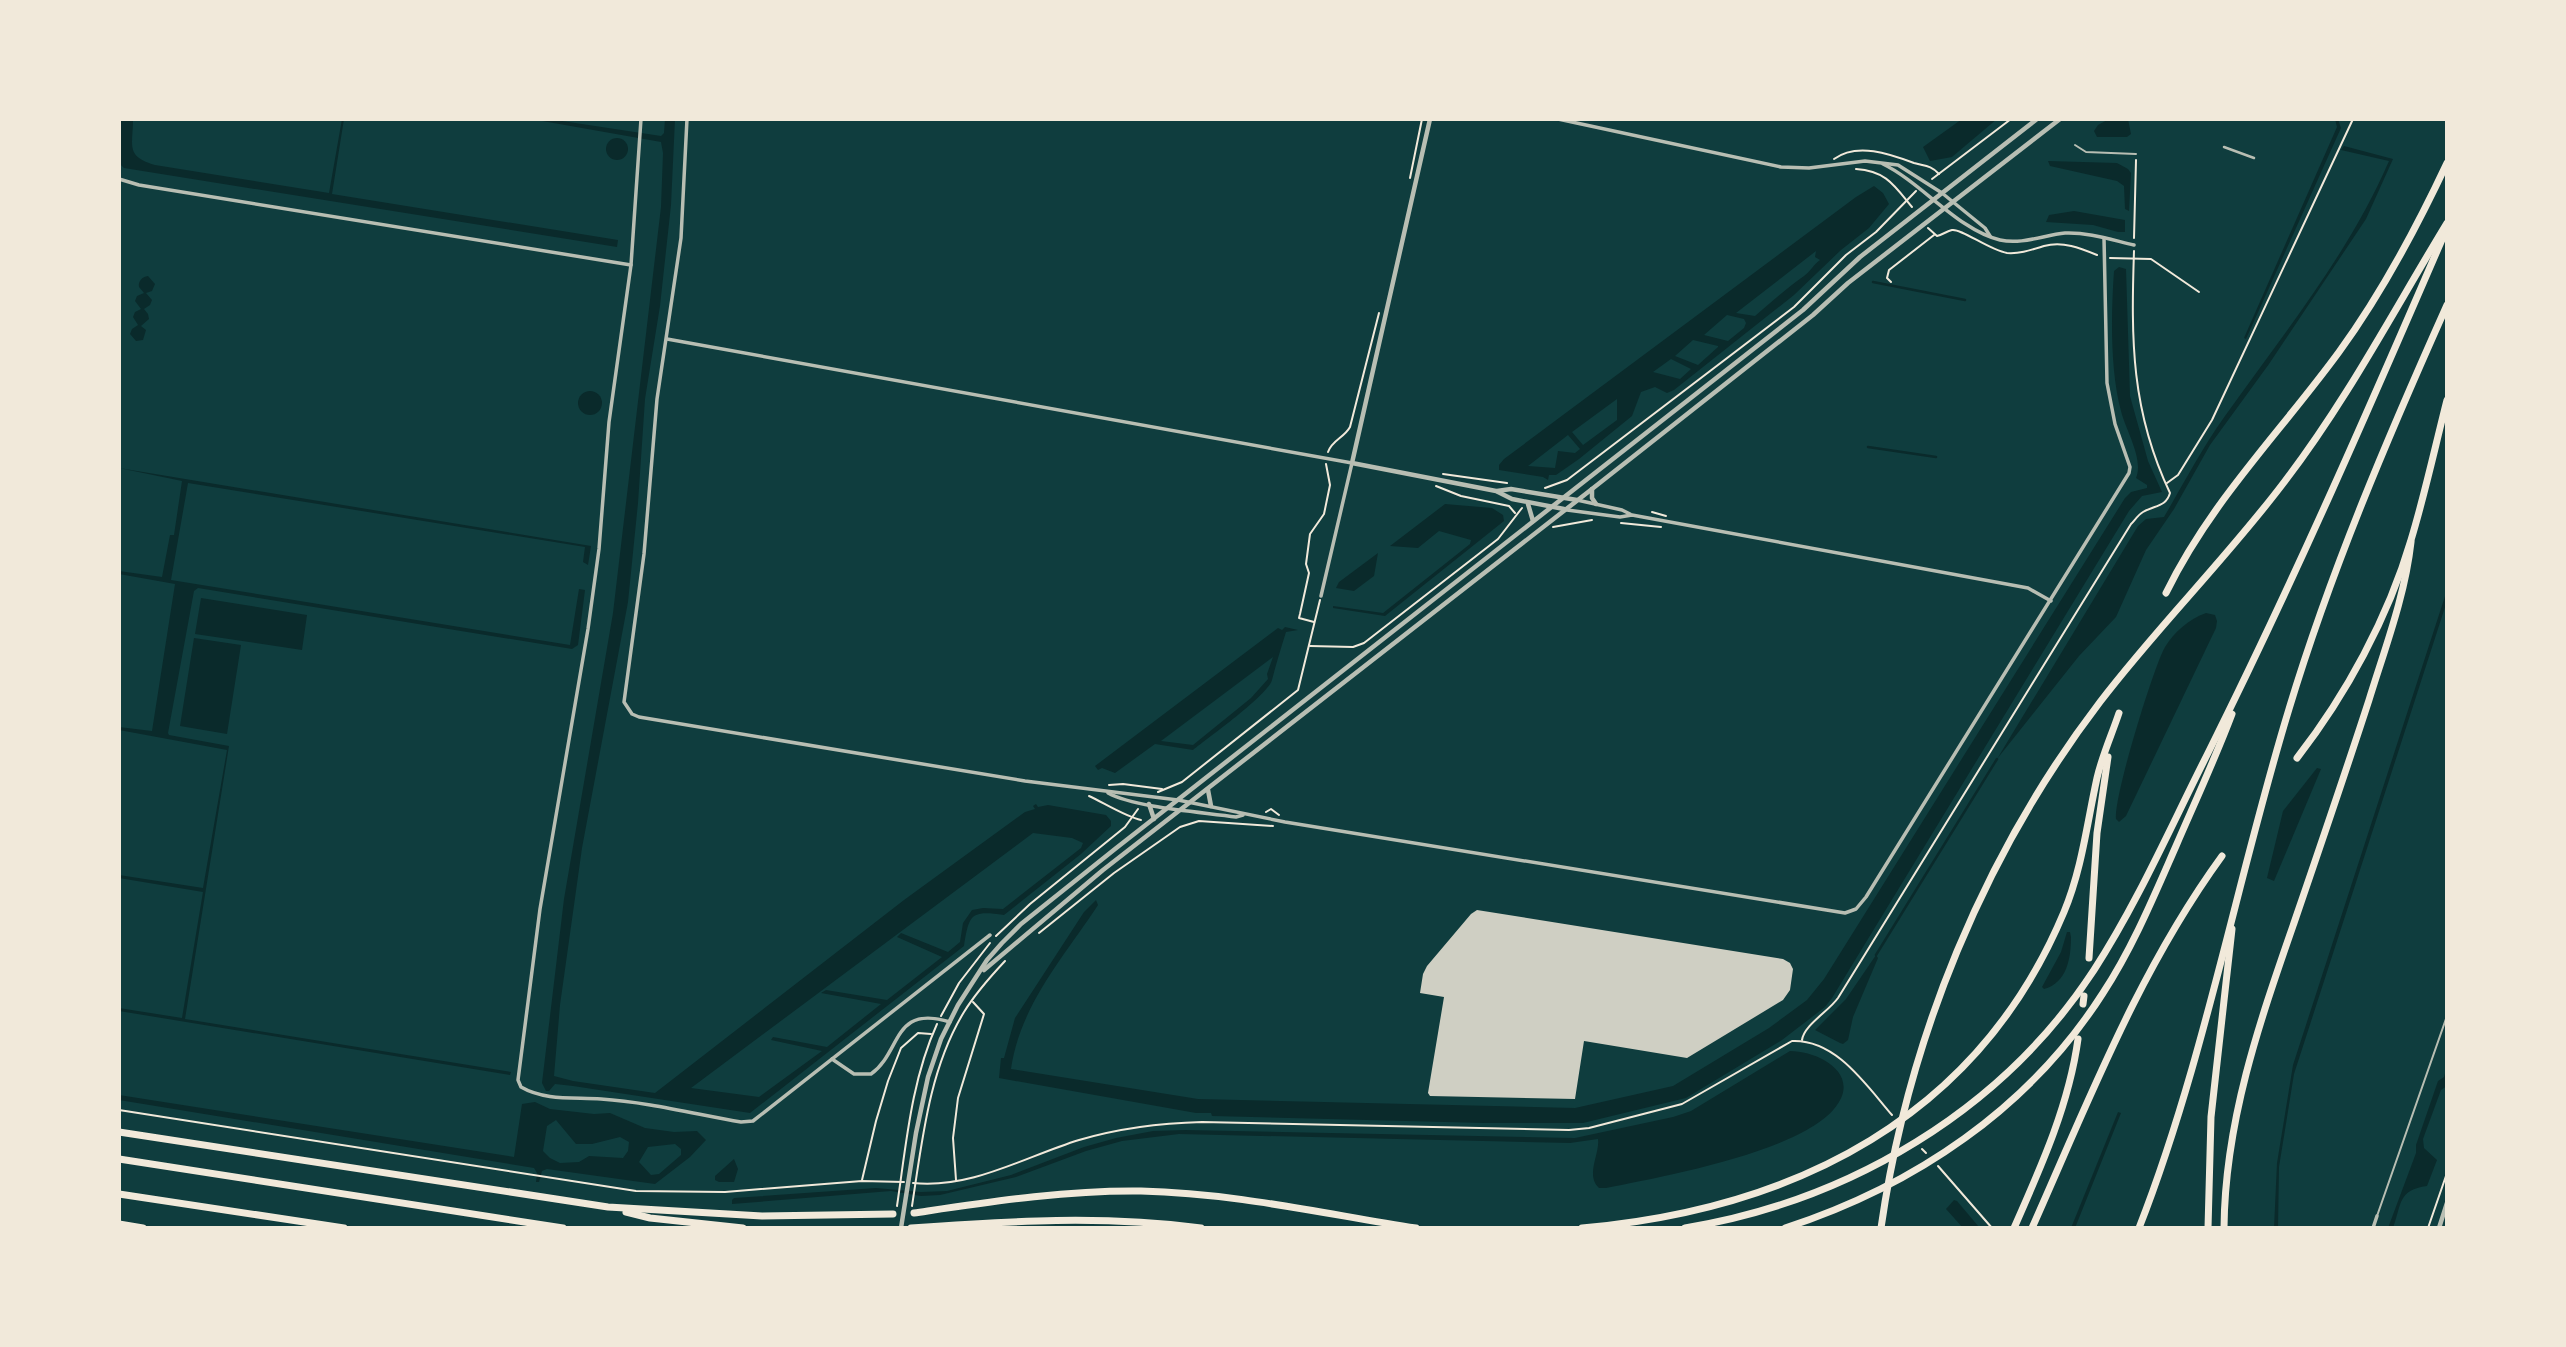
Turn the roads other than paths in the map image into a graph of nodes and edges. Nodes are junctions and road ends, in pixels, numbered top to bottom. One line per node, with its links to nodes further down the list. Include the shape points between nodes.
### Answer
1 (641, 119): 22 (street)
2 (687, 119): 24 (street, via 681,237)
3 (1430, 119): 26 (street)
4 (1558, 119): 11 (street, via 1781,167)
5 (2037, 119): 14 (street)
6 (2060, 119): 16 (street)
7 (2075, 145): 9 (lane, via 2086,152)
8 (2224, 147): 10 (street)
9 (2136, 154)
10 (2254, 158)
11 (1878, 162): 14 (street, via 1898,164); 15 (street)
12 (2447, 163): 38 (highway, via 2371,307 2224,496)
13 (119, 179): 22 (street)
14 (1942, 193): 15 (street); 16 (street)
15 (1934, 199): 17 (street); 29 (street, via 1860,257 1803,310)
16 (1954, 203): 17 (street); 19 (street)
17 (1945, 209): 19 (street); 27 (street)
18 (2447, 225): 41 (highway); 82 (highway, via 2359,374 2268,504 2123,673 2056,765 2019,826 1981,898 1919,1055)
19 (1990, 236): 20 (street, via 2013,241 2068,233)
20 (2104, 238): 21 (street); 40 (street, via 2107,383 2130,467)
21 (2134, 245)
22 (631, 265): 61 (street, via 588,629 540,909 518,1080 536,1093 747,1122)
23 (2447, 305): 54 (highway, via 2346,541 2288,710)
24 (667, 339): 26 (street); 44 (street, via 624,702 627,709 639,717)
25 (2447, 400): 37 (highway)
26 (1352, 463): 28 (street); 39 (street)
27 (1592, 489): 30 (street); 32 (street)
28 (1496, 491): 29 (street); 31 (street)
29 (1564, 496): 30 (street); 33 (street)
30 (1577, 500): 32 (street); 34 (street)
31 (1527, 503): 33 (street); 36 (street)
32 (1596, 504): 35 (street)
33 (1550, 507): 34 (street); 36 (street)
34 (1565, 509): 35 (street); 43 (street)
35 (1632, 515): 40 (street, via 2028,588)
36 (1533, 521): 45 (street)
37 (2411, 542): 42 (highway, via 2354,670); 87 (highway, via 2407,575 2390,631 2243,1081 2227,1171)
38 (2166, 593)
39 (1321, 597)
40 (2051, 601): 51 (street, via 1866,897 1845,913)
41 (2244, 684): 80 (highway, via 2092,973 2053,1025 1991,1087 1928,1136 1837,1185 1722,1222); 81 (highway, via 2136,934 2079,1027 2043,1070 2004,1108 1920,1169 1843,1208)
42 (2297, 758)
43 (1208, 789): 46 (street); 48 (street)
44 (1106, 792): 45 (street); 47 (street)
45 (1178, 800): 46 (street); 49 (street)
46 (1191, 803): 48 (street); 50 (street)
47 (1147, 804): 49 (street); 52 (street)
48 (1211, 806): 51 (street)
49 (1169, 807): 50 (street); 52 (street)
50 (1182, 809): 51 (street); 57 (street)
51 (1243, 815)
52 (1154, 819): 57 (street, via 1021,924)
53 (2222, 856): 84 (highway, via 2148,972)
54 (2235, 904): 85 (highway, via 2193,1060); 86 (highway, via 2211,1117)
55 (990, 935): 61 (street)
56 (2090, 958): 79 (highway, via 2102,787 2119,714 2098,775 2074,887 2040,962 1992,1035 1947,1083 1890,1128 1834,1162 1693,1212)
57 (980, 973): 59 (street)
58 (2447, 1016): 69 (lane)
59 (950, 1022): 61 (street, via 931,1016 916,1020 870,1074 854,1074); 75 (street, via 928,1077)
60 (2078, 1039): 83 (highway, via 2055,1127)
61 (832, 1059)
62 (119, 1132): 66 (highway)
63 (119, 1159): 73 (highway)
64 (119, 1194): 72 (highway)
65 (2447, 1203): 89 (street)
66 (608, 1207): 68 (highway, via 762,1216); 74 (highway)
67 (912, 1214): 78 (highway, via 1052,1195 1142,1191 1245,1200)
68 (894, 1215)
69 (2377, 1216): 88 (street)
70 (119, 1224): 71 (highway)
71 (143, 1228)
72 (344, 1228)
73 (563, 1228)
74 (743, 1228)
75 (901, 1228)
76 (911, 1228): 77 (highway, via 1069,1219)
77 (1201, 1228)
78 (1416, 1228)
79 (1582, 1228)
80 (1685, 1228)
81 (1785, 1228)
82 (1881, 1228)
83 (2014, 1228)
84 (2032, 1228)
85 (2139, 1228)
86 (2208, 1228)
87 (2224, 1228)
88 (2373, 1228)
89 (2439, 1228)

